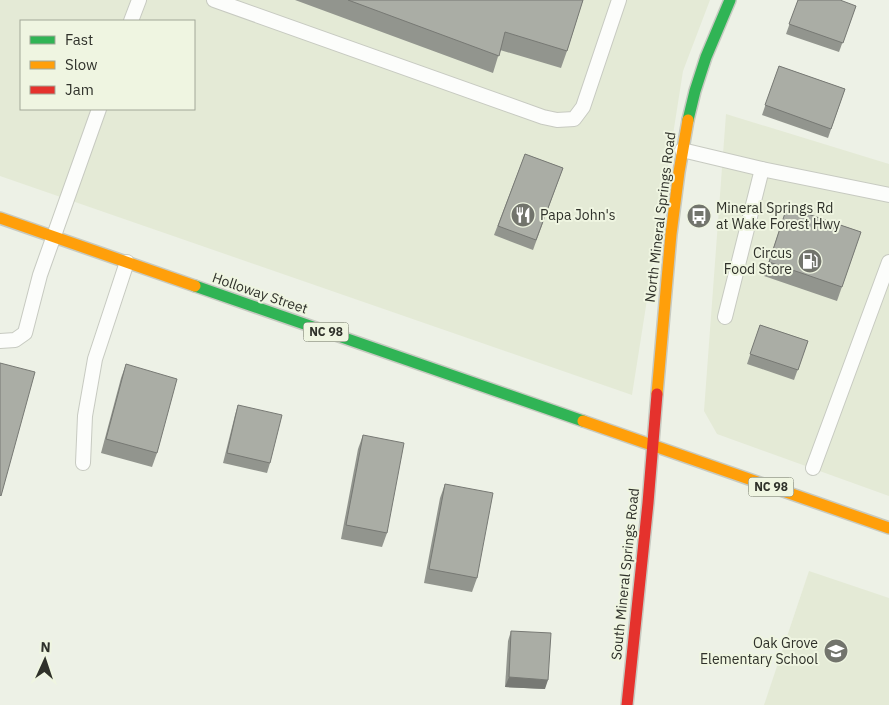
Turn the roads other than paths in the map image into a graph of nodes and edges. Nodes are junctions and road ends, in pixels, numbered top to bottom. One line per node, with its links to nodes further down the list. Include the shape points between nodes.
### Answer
1 (138, 0): 5 (lane)
2 (214, 0): 3 (lane, via 557,120 574,119 582,107)
3 (619, 0)
4 (730, 0): 7 (main road, North Mineral Springs Road, via 695,91)
5 (131, 20)
6 (99, 110): 11 (lane)
7 (682, 150): 8 (lane); 16 (main road, North Mineral Springs Road)
8 (762, 169): 9 (lane); 14 (lane)
9 (889, 195)
10 (0, 218): 11 (main road, Holloway Street / NC 98)
11 (54, 236): 12 (main road, Holloway Street / NC 98); 15 (lane, via 25,333 15,340)
12 (127, 262): 16 (main road, Holloway Street / NC 98); 17 (lane, via 95,359 85,416)
13 (889, 262): 18 (lane)
14 (725, 317)
15 (0, 341)
16 (652, 445): 19 (main road, NC 98); 20 (main road, South Mineral Springs Road)
17 (83, 463)
18 (813, 468)
19 (889, 528)
20 (627, 705)

